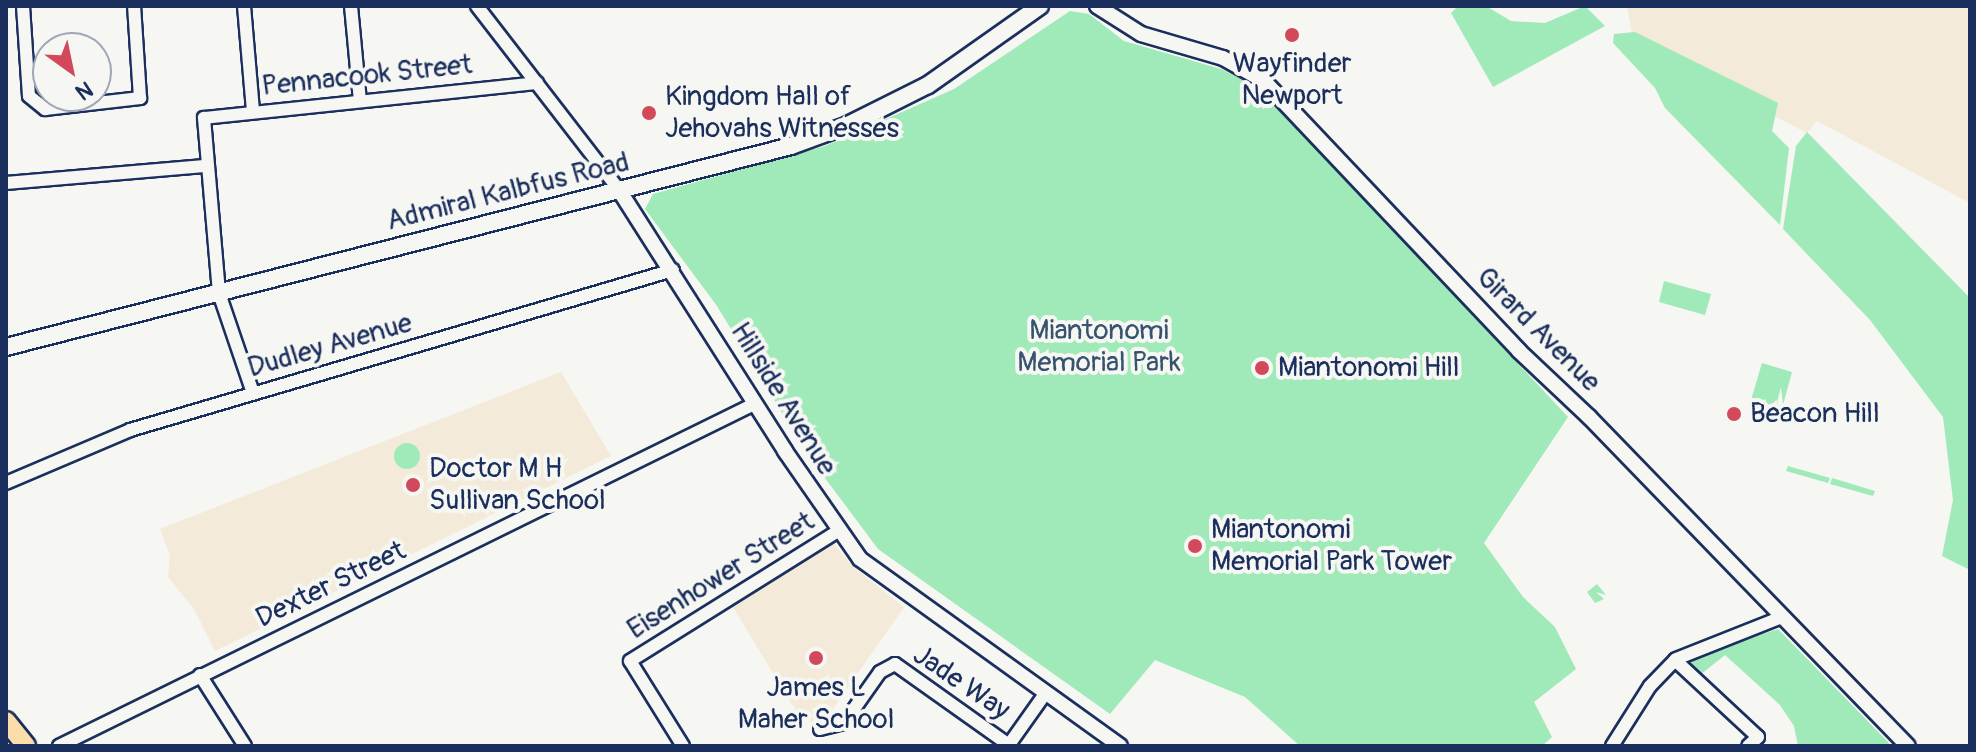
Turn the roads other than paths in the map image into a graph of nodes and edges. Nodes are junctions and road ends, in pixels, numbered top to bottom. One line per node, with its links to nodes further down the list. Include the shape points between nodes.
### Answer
1 (23, 6): 2 (street, via 29,96 38,108 140,98)
2 (134, 6)
3 (244, 6): 10 (street)
4 (351, 6): 9 (street)
5 (477, 6): 8 (street, Hillside Avenue)
6 (1040, 6): 13 (main road, Admiral Kalbfus Road, via 959,67 848,125 762,155)
7 (1097, 6): 21 (street, Girard Avenue, via 1141,34 1223,58 1264,81 1519,351)
8 (537, 83): 9 (street, Pennacook Street); 13 (street, Hillside Avenue)
9 (360, 101): 10 (street, Pennacook Street)
10 (253, 112): 11 (street, Pennacook Street, via 204,118)
11 (204, 166): 12 (street); 15 (street)
12 (6, 183)
13 (619, 190): 14 (street, Hillside Avenue); 15 (main road, Admiral Kalbfus Road)
14 (673, 270): 17 (street, Dudley Avenue); 18 (street, Hillside Avenue)
15 (219, 293): 16 (main road, Admiral Kalbfus Road); 17 (street)
16 (6, 347)
17 (253, 393): 19 (street, Dudley Avenue, via 130,430)
18 (754, 404): 20 (street, Hillside Avenue); 23 (street, Dexter Street)
19 (6, 483)
20 (838, 531): 24 (street, Hillside Avenue, via 860,559 895,588); 31 (street, Eisenhower Street, via 630,661)
21 (1782, 617): 22 (street); 35 (street, Girard Avenue)
22 (1675, 660): 33 (street, via 1650,686); 34 (street, via 1758,737)
23 (200, 675): 29 (street, Dexter Street); 30 (street)
24 (1045, 694): 27 (street); 32 (street, Hillside Avenue)
25 (6, 721): 28 (main road)
26 (820, 729): 27 (street, Jade Way, via 844,723 880,672 895,664)
27 (1009, 745)
28 (26, 746)
29 (59, 746)
30 (245, 746)
31 (683, 746)
32 (1120, 746)
33 (1612, 746)
34 (1748, 746)
35 (1908, 746)

